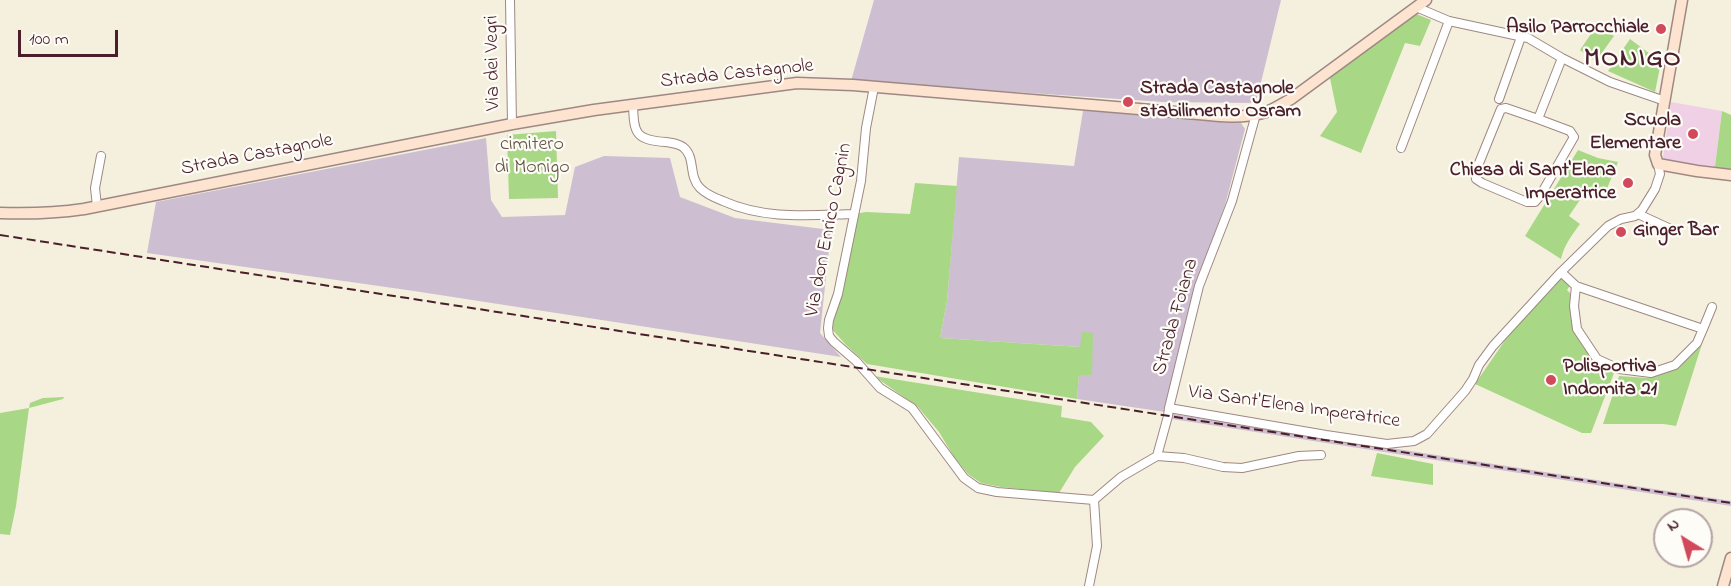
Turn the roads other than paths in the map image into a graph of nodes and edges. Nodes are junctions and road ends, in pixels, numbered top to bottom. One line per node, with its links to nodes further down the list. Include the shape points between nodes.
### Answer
1 (508, 0): 14 (street, Via dei Vegri)
2 (1426, 0): 4 (main road, Strada Castagnole)
3 (1682, 0): 10 (main road)
4 (1416, 8): 5 (street); 12 (main road, Strada Castagnole, via 1292,99)
5 (1449, 21): 6 (street); 15 (street)
6 (1521, 37): 7 (street); 9 (street)
7 (1562, 58): 10 (street, via 1610,82); 13 (street)
8 (874, 87): 11 (main road, Strada Castagnole, via 796,83); 12 (main road, Strada Castagnole, via 1225,116); 21 (street, Via don Enrico Cagnin)
9 (1499, 99)
10 (1665, 101): 17 (main road, via 1655,153)
11 (633, 105): 14 (main road, Strada Castagnole); 21 (street, via 638,134 684,148 690,156 695,182 716,198 768,215)
12 (1256, 114): 28 (street, Strada Foiana, via 1232,201 1199,286)
13 (1538, 119): 13 (street, via 1502,109 1475,173 1476,179 1535,202 1574,137 1570,131)
14 (512, 124): 19 (main road, Strada Castagnole)
15 (1401, 148)
16 (100, 156): 19 (street, via 95,188)
17 (1658, 164): 18 (main road); 22 (street, via 1660,174 1655,189)
18 (1731, 174)
19 (97, 206): 20 (main road, Strada Castagnole, via 60,213)
20 (0, 213)
21 (854, 214): 31 (street, Via don Enrico Cagnin, via 828,328 834,342 880,388 912,408 964,478 978,488)
22 (1638, 214): 23 (street); 24 (street, Via Sant'Elena Imperatrice, via 1608,226)
23 (1675, 231)
24 (1561, 272): 25 (street); 28 (street, Via Sant'Elena Imperatrice, via 1493,346 1458,399 1427,434 1414,441 1388,444)
25 (1576, 286): 27 (street); 27 (street, via 1577,329 1597,359 1619,369 1651,373 1675,365 1697,343)
26 (1712, 307): 27 (street)
27 (1703, 329)
28 (1169, 408): 30 (street, Strada Foiana)
29 (1321, 455): 30 (street, via 1242,468)
30 (1156, 456): 31 (street, via 1121,477)
31 (1094, 500): 33 (street, via 1097,546)
32 (1731, 558): 34 (main road)
33 (1089, 586)
34 (1723, 586)

